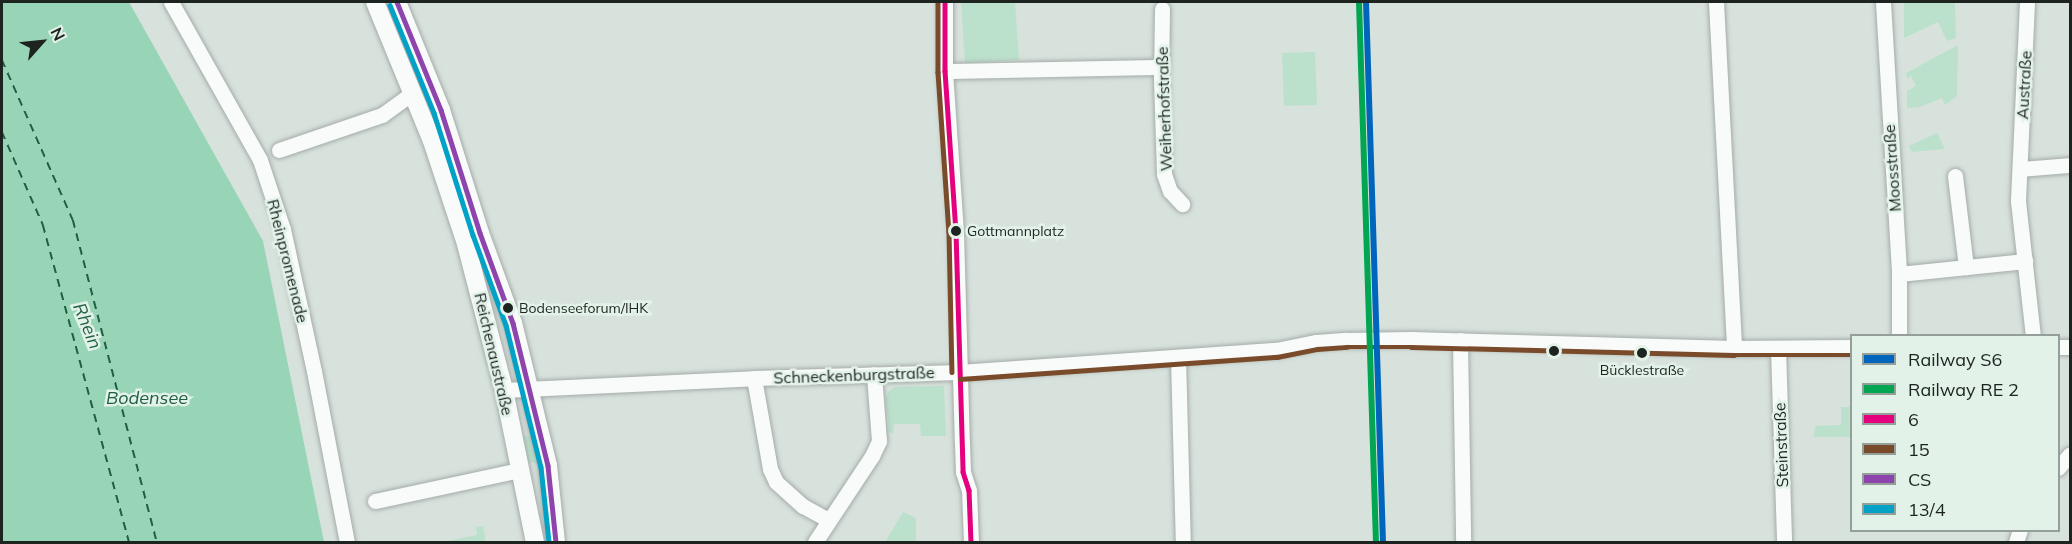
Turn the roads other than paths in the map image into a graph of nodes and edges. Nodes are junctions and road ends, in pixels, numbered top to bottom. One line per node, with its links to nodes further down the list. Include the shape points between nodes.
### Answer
1 (171, 2): 38 (street, Rheinpromenade, via 260,160 283,229)
2 (375, 2): 31 (main road, Reichenaustraße, via 432,141 464,236)
3 (396, 2): 30 (main road, Reichenaustraße, via 450,135 513,323)
4 (945, 2): 10 (street)
5 (1716, 2): 24 (street)
6 (1883, 2): 19 (street, Moosstraße)
7 (2027, 2): 14 (street, Austraße)
8 (1162, 9): 9 (street, Weiherhofstraße)
9 (1161, 67): 10 (street); 16 (street, Weiherhofstraße, via 1164,174 1170,190)
10 (945, 71): 27 (street, via 956,232)
11 (405, 98): 12 (street, via 382,115)
12 (279, 150)
13 (2070, 165): 14 (street)
14 (2020, 169): 17 (street, Austraße, via 2018,201)
15 (1955, 176): 18 (street)
16 (1182, 204)
17 (2025, 261): 18 (street); 21 (street, Austraße)
18 (1966, 267): 19 (street)
19 (1899, 274): 20 (street, Moosstraße)
20 (1899, 334)
21 (2033, 334)
22 (1460, 340): 24 (street, Schneckenburgstraße); 26 (street, Schneckenburgstraße, via 1336,340 1276,350); 44 (street)
23 (1850, 347): 25 (street, Schneckenburgstraße)
24 (1734, 348): 25 (street, Schneckenburgstraße)
25 (1778, 348): 45 (street, Steinstraße)
26 (1178, 357): 27 (street, Schneckenburgstraße); 43 (street)
27 (959, 372): 28 (street, Schneckenburgstraße); 42 (street, via 963,472 969,490)
28 (874, 374): 29 (street, Schneckenburgstraße); 37 (street, via 879,441)
29 (754, 378): 30 (street, Schneckenburgstraße); 37 (street, Schneckenburgstraße, via 770,469 776,482 803,506)
30 (530, 388): 31 (street, Schneckenburgstraße); 35 (main road, Reichenaustraße)
31 (504, 390): 34 (main road, Reichenaustraße)
32 (2070, 454): 33 (street)
33 (2060, 466)
34 (520, 470): 35 (main road, via 539,472); 36 (street); 39 (main road, Reichenaustraße)
35 (550, 481): 40 (main road, Reichenaustraße)
36 (375, 501)
37 (828, 520): 41 (street)
38 (347, 543)
39 (535, 543)
40 (556, 543)
41 (815, 543)
42 (971, 543)
43 (1183, 543)
44 (1463, 543)
45 (1784, 543)

